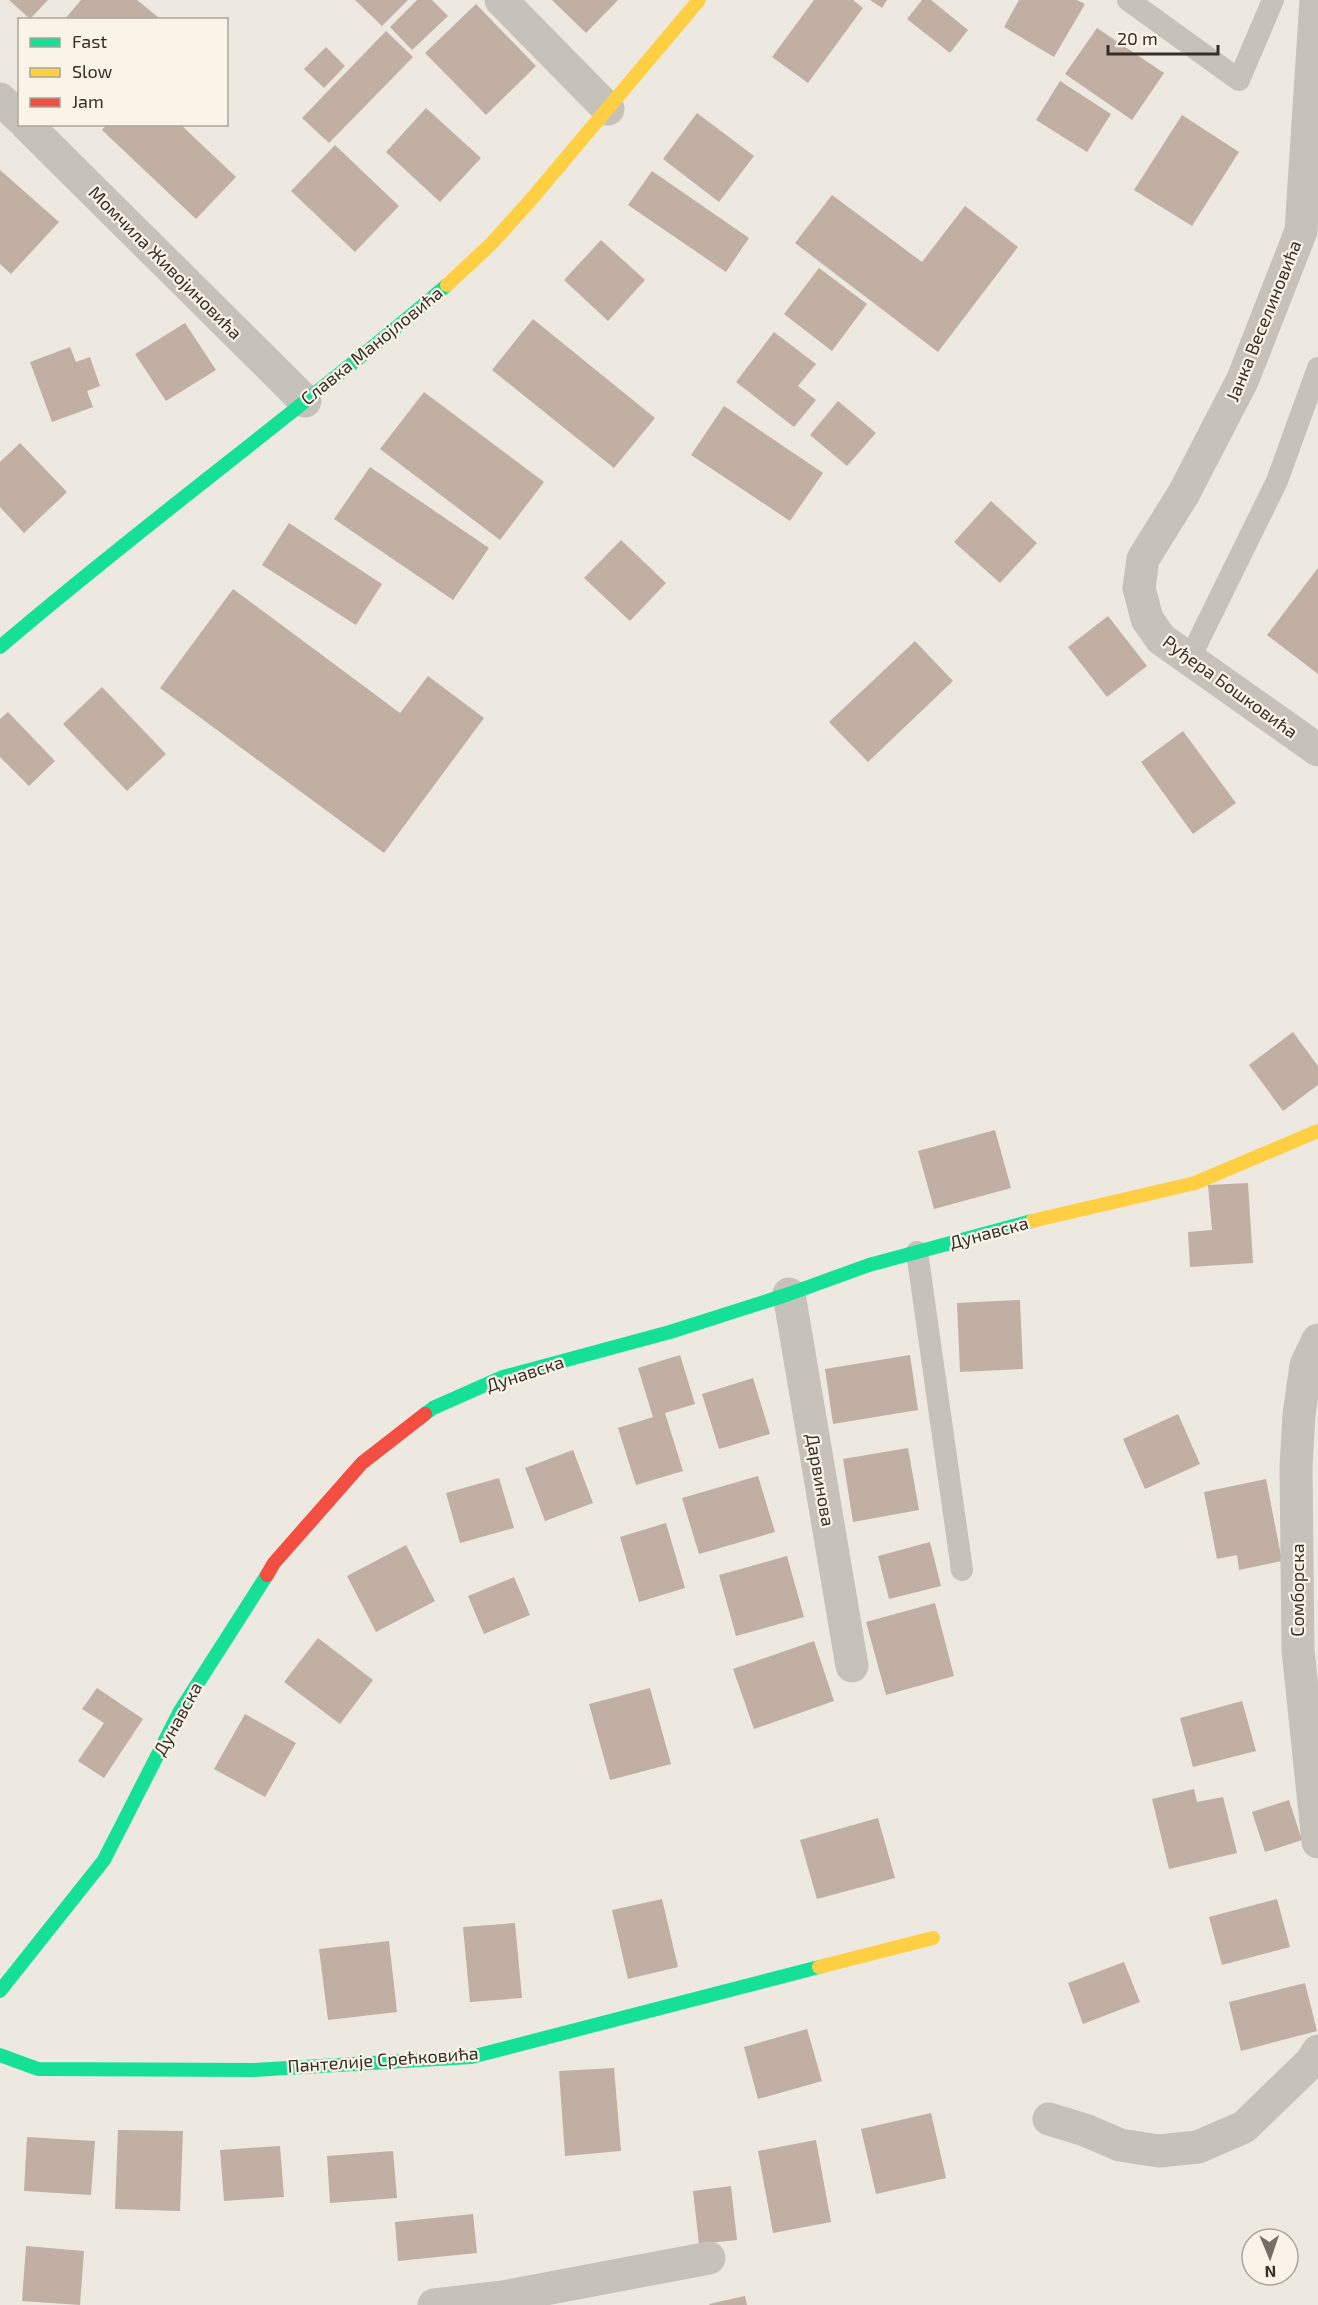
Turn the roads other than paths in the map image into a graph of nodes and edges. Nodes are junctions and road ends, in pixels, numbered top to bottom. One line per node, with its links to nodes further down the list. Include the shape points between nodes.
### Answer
1 (501, 0): 7 (street)
2 (699, 0): 7 (street, Славка Манојловића)
3 (1128, 0): 4 (lane, via 1239,80)
4 (1273, 0)
5 (1317, 1): 12 (street, Јанка Веселиновића, via 1301,231 1243,379 1184,493 1143,559 1139,588)
6 (0, 99): 8 (street)
7 (608, 109): 11 (street, Славка Манојловића, via 484,251)
8 (18, 116)
9 (28, 126): 11 (street, Момчила Живојиновића)
10 (1318, 368): 14 (lane, via 1277,481)
11 (305, 401): 13 (street, Славка Манојловића, via 140,530)
12 (1147, 619): 14 (street, Руђера Бошковића, via 1161,639)
13 (0, 647)
14 (1189, 660): 15 (street, Руђера Бошковића)
15 (1318, 750)
16 (1318, 1131): 17 (street, Дунавска, via 1195,1183)
17 (917, 1252): 18 (street, Дунавска); 20 (lane)
18 (789, 1294): 21 (street, Дарвинова); 24 (street, Дунавска, via 670,1332 503,1377 433,1408 362,1463 274,1563 180,1711 104,1860)
19 (1318, 1340): 22 (street, Сомборска, via 1306,1365 1296,1467 1298,1650)
20 (962, 1570)
21 (852, 1666)
22 (1318, 1842)
23 (933, 1938): 26 (street, Пантелије Срећковића, via 471,2057 241,2070 38,2069)
24 (0, 1991)
25 (1318, 2051): 27 (street, via 1244,2127 1198,2147 1159,2151 1120,2145)
26 (0, 2055)
27 (1049, 2119)
28 (709, 2259): 29 (street, via 503,2297)
29 (434, 2305)

